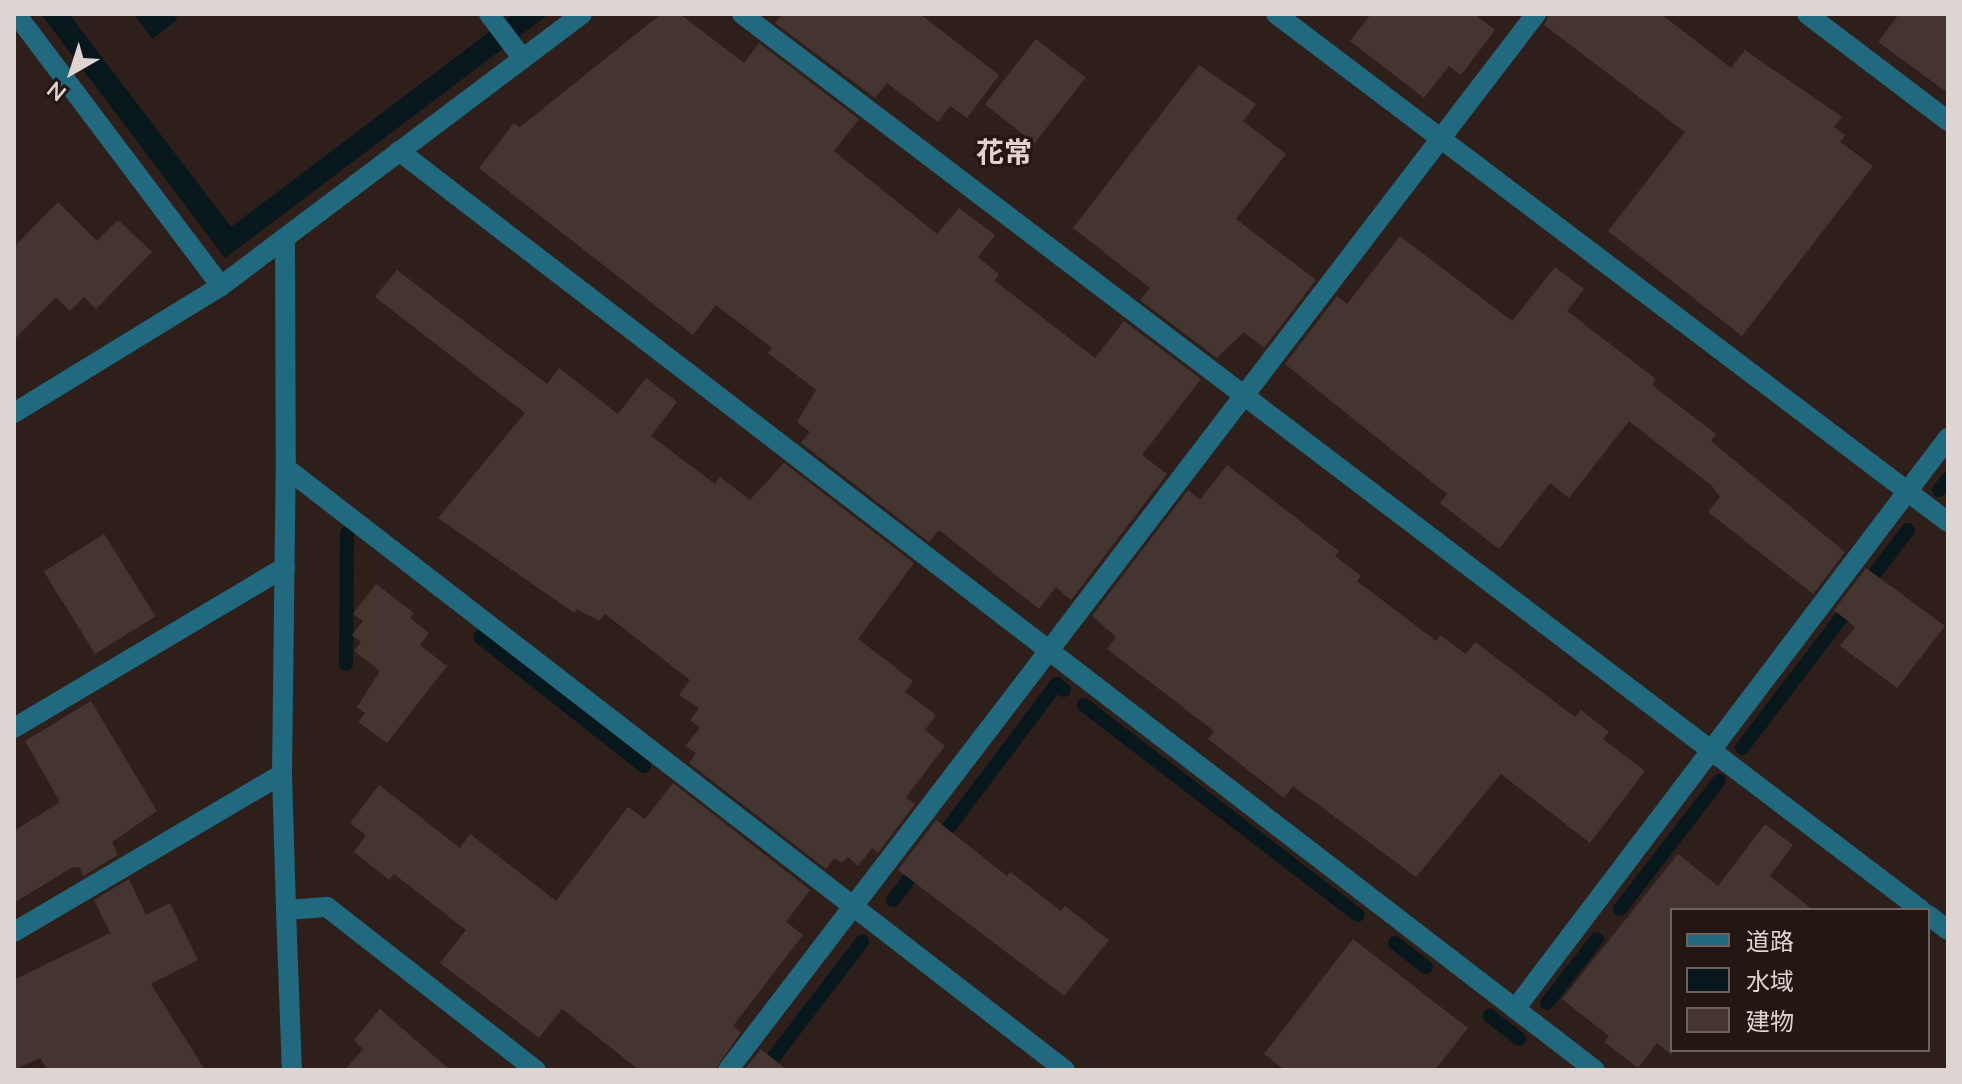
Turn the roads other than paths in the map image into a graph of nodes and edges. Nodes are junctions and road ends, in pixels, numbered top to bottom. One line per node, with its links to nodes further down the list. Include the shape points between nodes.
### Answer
1 (16, 14): 13 (street)
2 (582, 14): 8 (street)
3 (742, 14): 14 (street)
4 (1276, 14): 10 (street)
5 (1536, 14): 10 (street)
6 (1807, 14): 9 (street)
7 (490, 15): 8 (street)
8 (518, 53): 11 (street)
9 (1948, 121)
10 (1441, 137): 14 (street); 18 (street)
11 (399, 151): 12 (street); 21 (street)
12 (285, 238): 13 (street); 17 (street)
13 (221, 286): 15 (street)
14 (1244, 396): 21 (street); 23 (street)
15 (14, 413)
16 (1948, 438): 18 (street)
17 (286, 468): 20 (street); 25 (street)
18 (1907, 491): 19 (street); 23 (street)
19 (1948, 522)
20 (285, 567): 22 (street); 24 (street)
21 (1049, 651): 25 (street); 31 (street)
22 (14, 728)
23 (1711, 750): 26 (street); 31 (street)
24 (282, 774): 27 (street); 30 (street)
25 (853, 906): 34 (street); 35 (street)
26 (1918, 908)
27 (286, 910): 32 (street); 33 (street, via 327,907)
28 (1930, 916): 29 (street)
29 (1948, 930)
30 (14, 932)
31 (1515, 1009): 36 (street)
32 (290, 1069)
33 (536, 1070)
34 (728, 1070)
35 (1065, 1070)
36 (1595, 1070)

